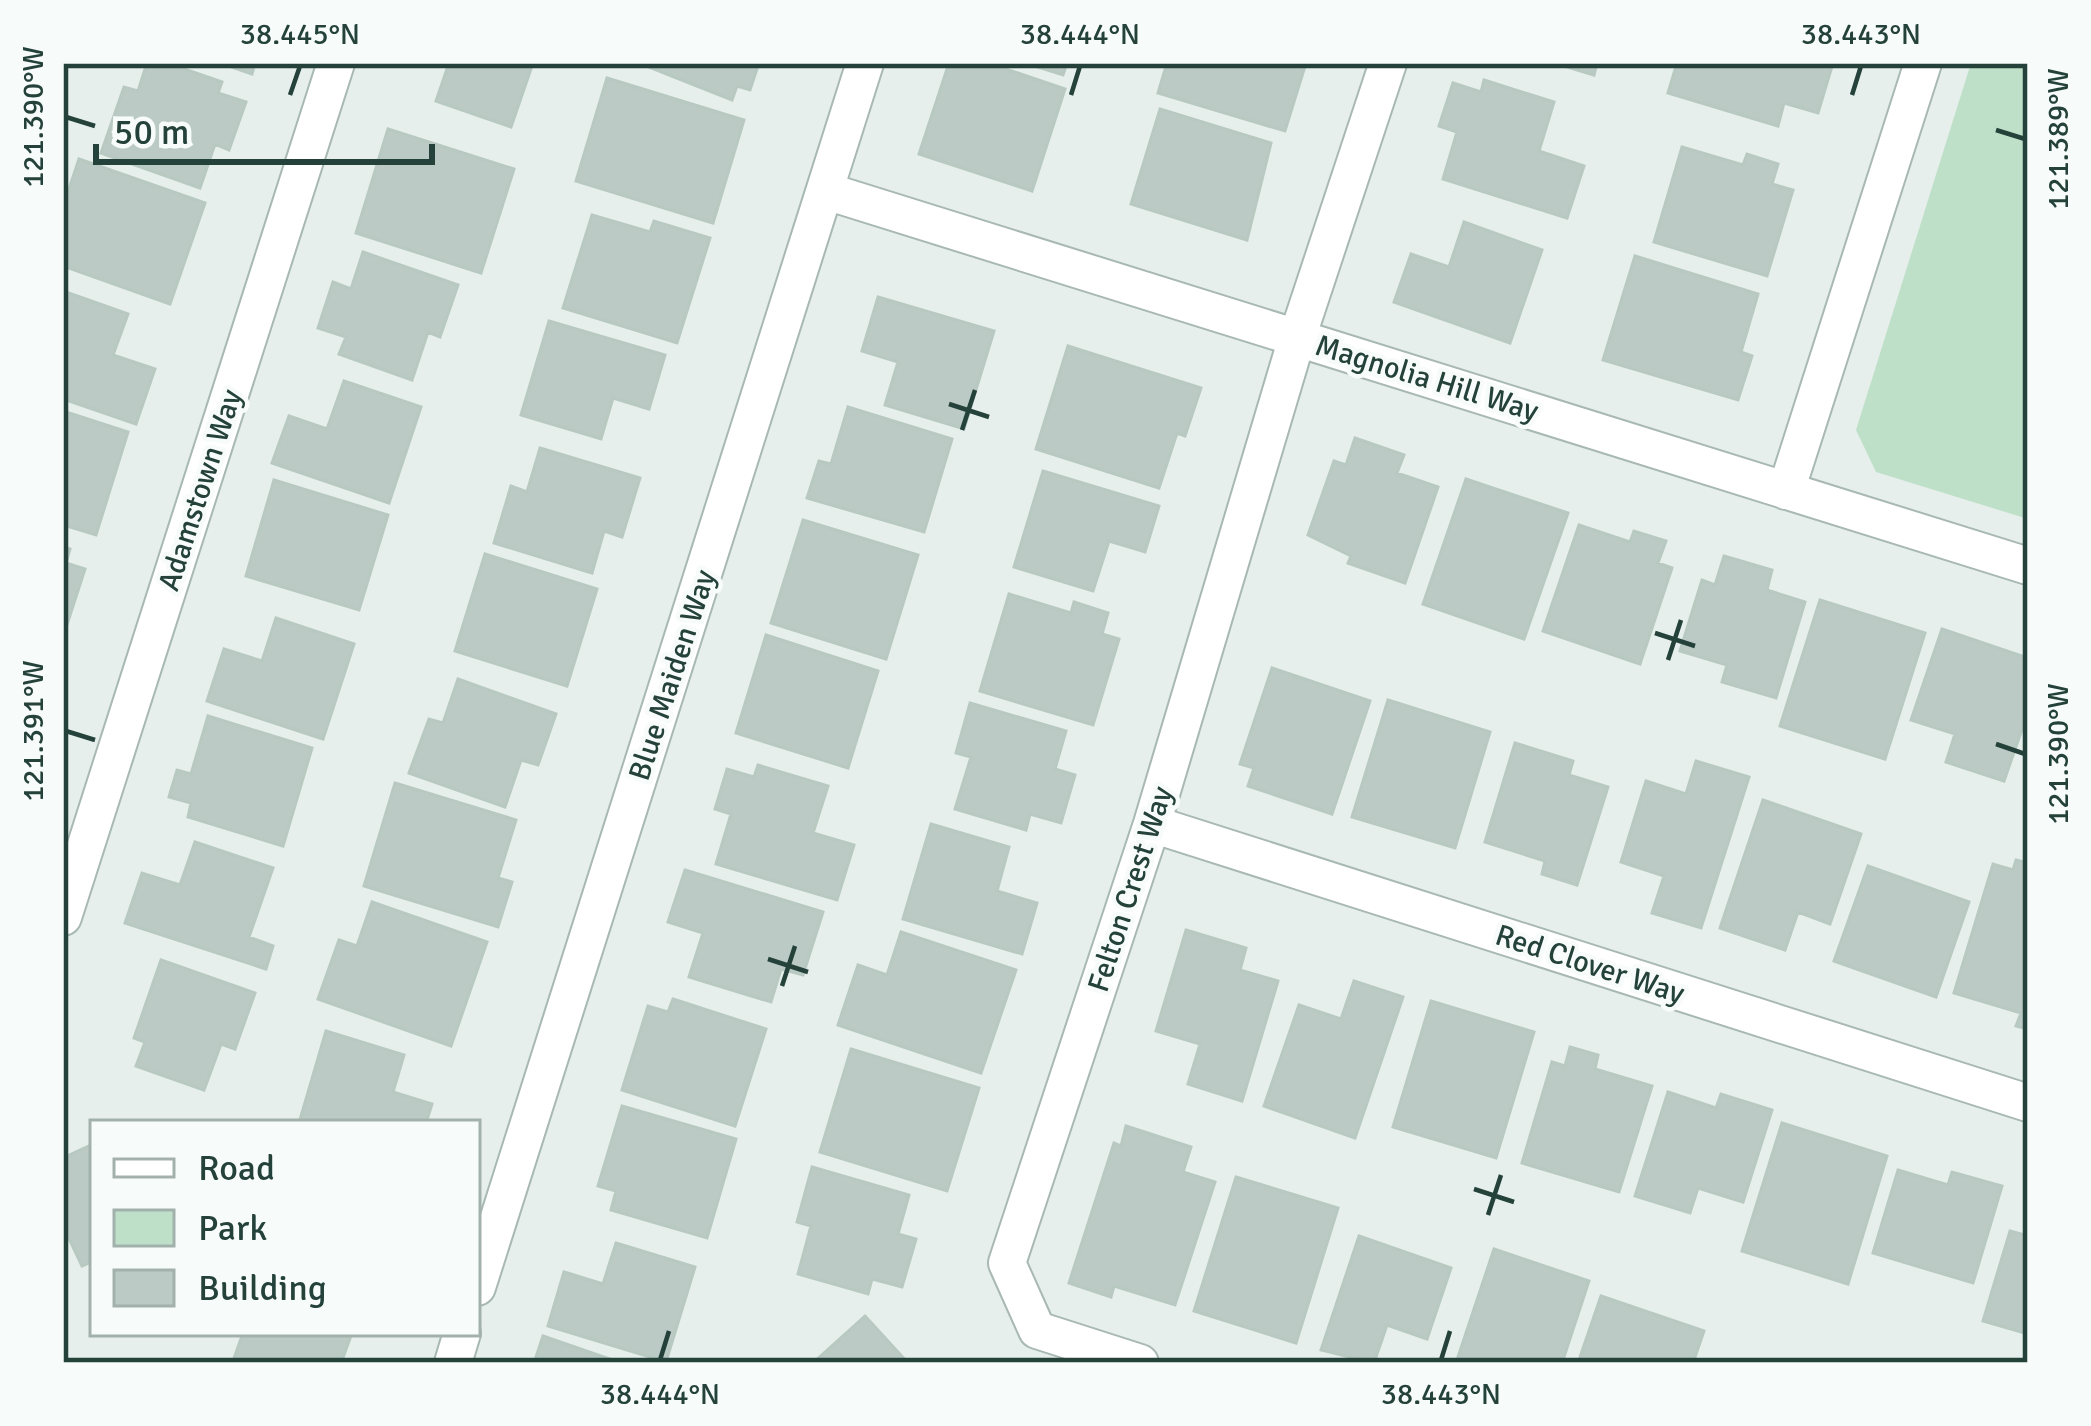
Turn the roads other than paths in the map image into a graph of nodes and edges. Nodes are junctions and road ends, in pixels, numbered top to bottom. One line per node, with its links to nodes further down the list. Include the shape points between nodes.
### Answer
1 (336, 63): 10 (street, Adamstown Way)
2 (865, 63): 5 (street, Blue Maiden Way)
3 (1388, 63): 6 (street, Felton Crest Way)
4 (1924, 63): 7 (street)
5 (826, 191): 6 (street, Magnolia Hill Way); 12 (street, Blue Maiden Way)
6 (1297, 338): 7 (street, Magnolia Hill Way); 9 (street, Felton Crest Way)
7 (1786, 491): 8 (street, Magnolia Hill Way)
8 (2028, 566)
9 (1152, 824): 11 (street, Red Clover Way); 13 (street, Felton Crest Way, via 1007,1263 1036,1330)
10 (63, 917)
11 (2028, 1103)
12 (480, 1278)
13 (1140, 1363)

